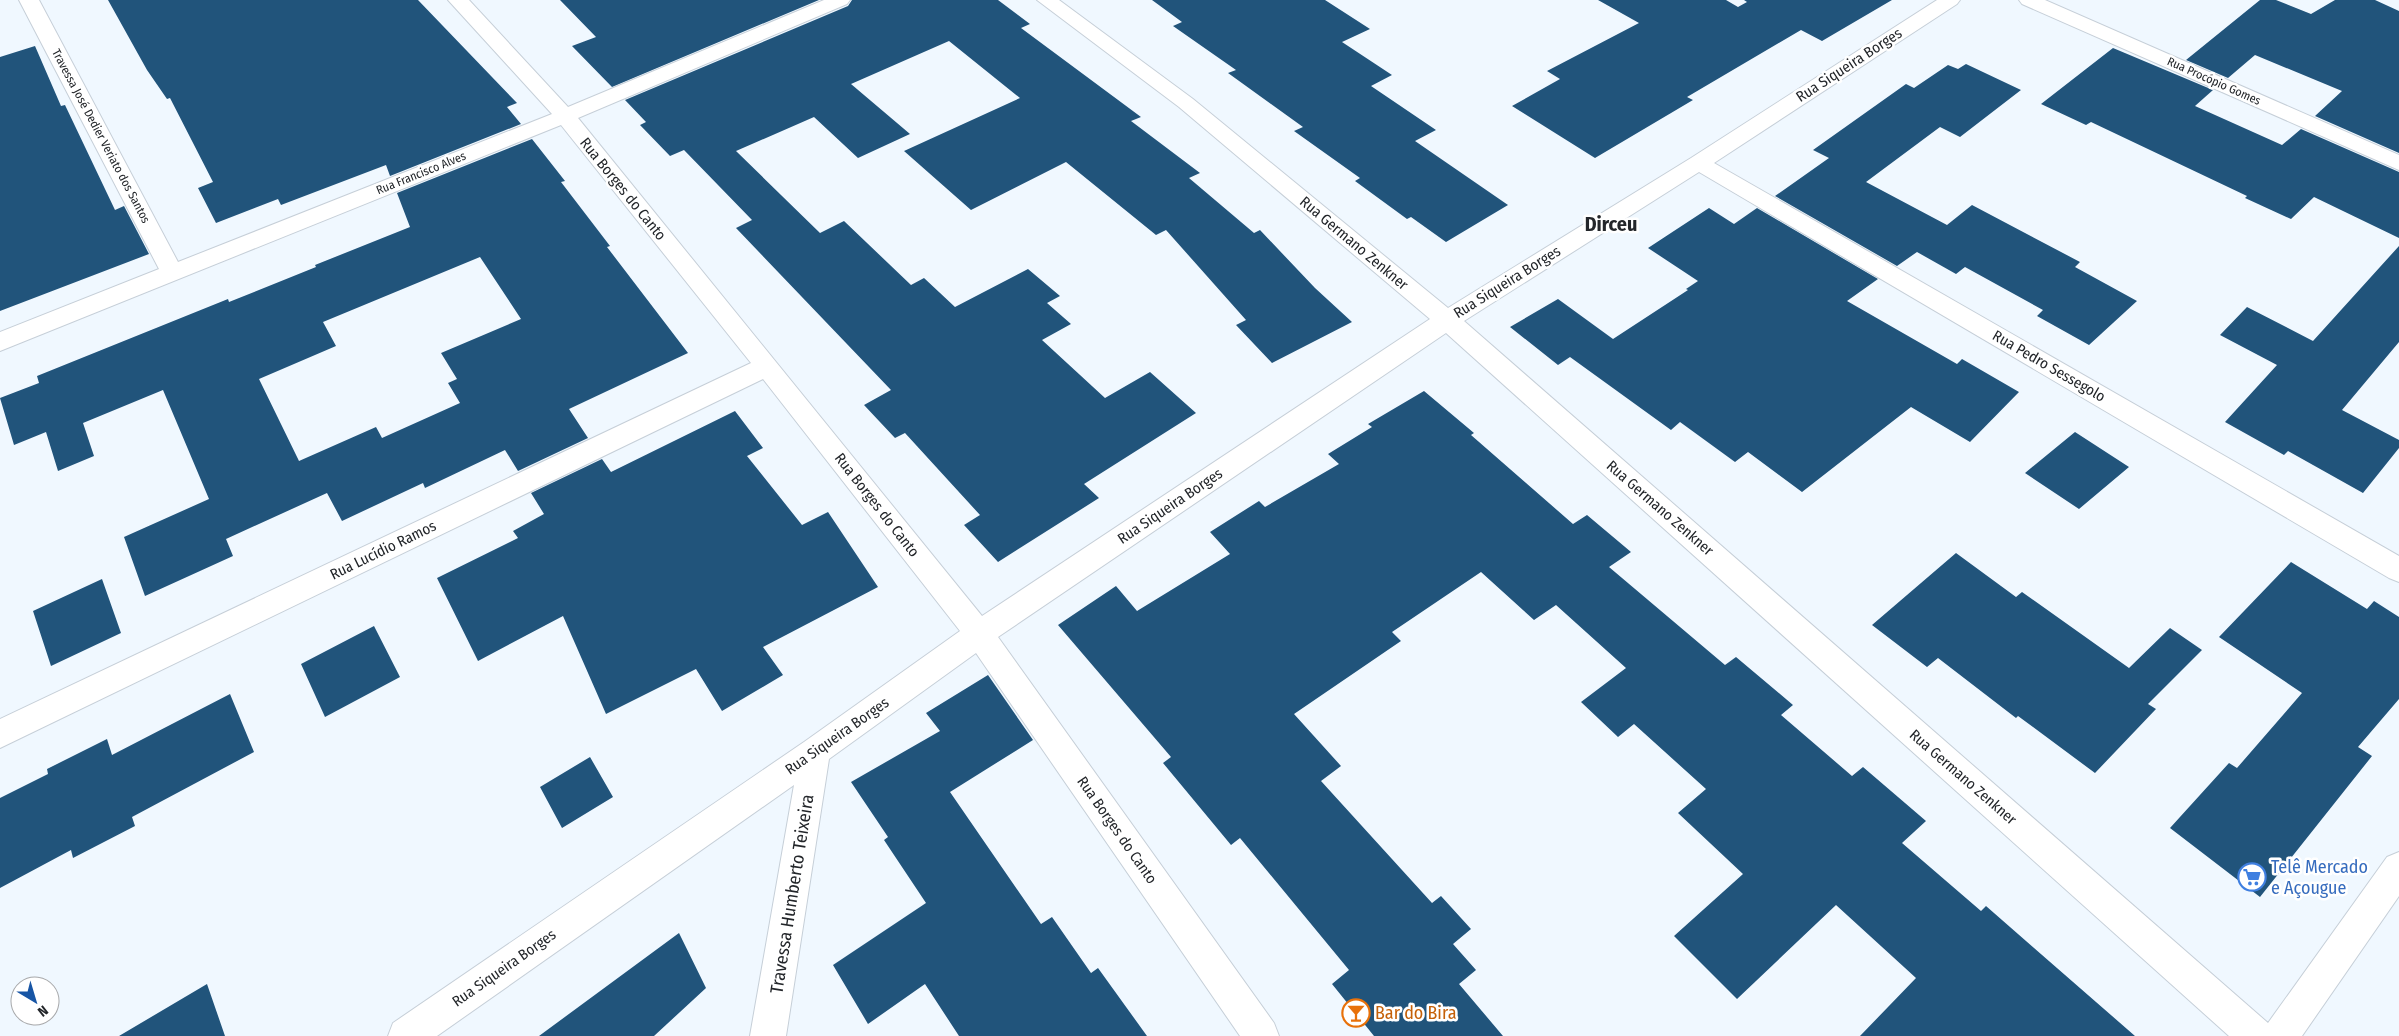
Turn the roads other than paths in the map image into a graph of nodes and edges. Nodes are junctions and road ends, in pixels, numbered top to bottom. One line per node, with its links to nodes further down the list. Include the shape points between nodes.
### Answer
1 (29, 0): 10 (street, Travessa José Dedier Veriato dos Santos)
2 (458, 0): 7 (street, Rua Borges do Canto)
3 (840, 0): 7 (street, Rua Francisco Alves)
4 (1047, 0): 11 (street, Rua Germano Zenkner, via 1186,103)
5 (1950, 0): 8 (street, Rua Siqueira Borges)
6 (2029, 0): 9 (street, Rua Procópio Gomes)
7 (565, 116): 10 (street, Rua Francisco Alves); 13 (street, Rua Borges do Canto)
8 (1698, 163): 11 (street, Rua Siqueira Borges); 14 (street, Rua Pedro Sessegolo)
9 (2399, 163)
10 (172, 272): 12 (street, Rua Francisco Alves)
11 (1446, 320): 15 (street, Rua Siqueira Borges); 22 (street, Rua Germano Zenkner)
12 (0, 342)
13 (767, 366): 15 (street, Rua Borges do Canto); 16 (street, Rua Lucídio Ramos)
14 (2399, 570)
15 (979, 634): 17 (street, Rua Siqueira Borges); 21 (street, Rua Borges do Canto)
16 (0, 734)
17 (815, 752): 19 (street, Rua Siqueira Borges); 20 (street, Travessa Humberto Teixeira)
18 (2399, 868): 23 (street)
19 (406, 1036)
20 (768, 1036)
21 (1261, 1036)
22 (2256, 1036)
23 (2280, 1036)

